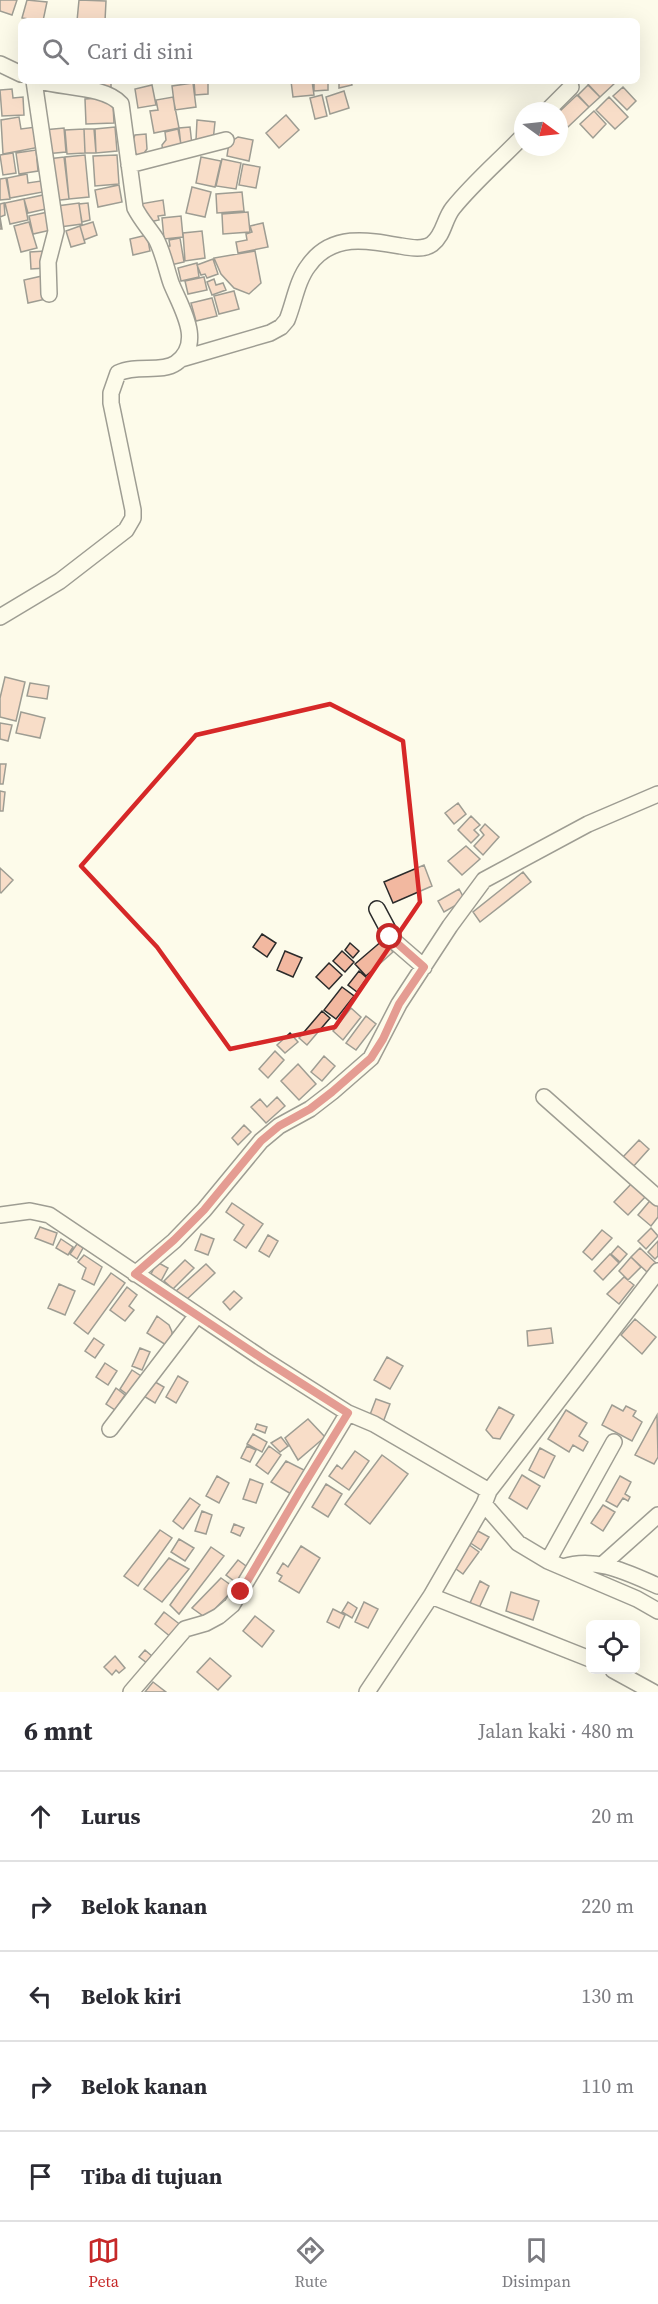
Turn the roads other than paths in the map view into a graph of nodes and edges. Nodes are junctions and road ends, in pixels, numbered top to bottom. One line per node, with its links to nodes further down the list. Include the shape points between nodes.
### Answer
1 (0, 64): 2 (street)
2 (18, 73)
3 (34, 84): 10 (street, via 56,231 48,262)
4 (55, 84): 9 (street, via 115,96 121,104)
5 (570, 87): 6 (street)
6 (556, 102)
7 (226, 140): 9 (street)
8 (514, 145): 11 (street, via 450,211 432,244 423,248 367,240 338,243 308,265 281,327)
9 (129, 165): 11 (street, via 135,208 157,241 187,318 190,338)
10 (49, 294)
11 (182, 359): 12 (street, via 163,368 127,368 118,373 114,383 111,403 133,510 126,530 60,581)
12 (0, 617)
13 (658, 794): 15 (street, via 588,824 490,876 479,886)
14 (376, 909): 15 (street, via 394,942)
15 (424, 967): 20 (street, via 371,1058 310,1109 261,1141 204,1210)
16 (544, 1097): 17 (street)
17 (658, 1198)
18 (0, 1215): 20 (street, via 49,1215)
19 (658, 1271): 25 (street)
20 (135, 1274): 21 (street)
21 (197, 1315): 22 (street); 23 (street)
22 (348, 1413): 25 (street, via 374,1424); 35 (street, via 232,1605 206,1623 185,1629)
23 (110, 1429)
24 (614, 1442): 27 (street)
25 (486, 1497): 27 (street, via 518,1543); 31 (street)
26 (658, 1515): 28 (street)
27 (548, 1561): 29 (street)
28 (602, 1565): 29 (street, via 578,1562); 30 (street)
29 (563, 1567): 32 (street)
30 (658, 1586)
31 (431, 1596): 33 (street); 36 (street)
32 (658, 1611)
33 (586, 1657)
34 (620, 1674): 37 (street)
35 (131, 1692)
36 (367, 1692)
37 (653, 1692)

